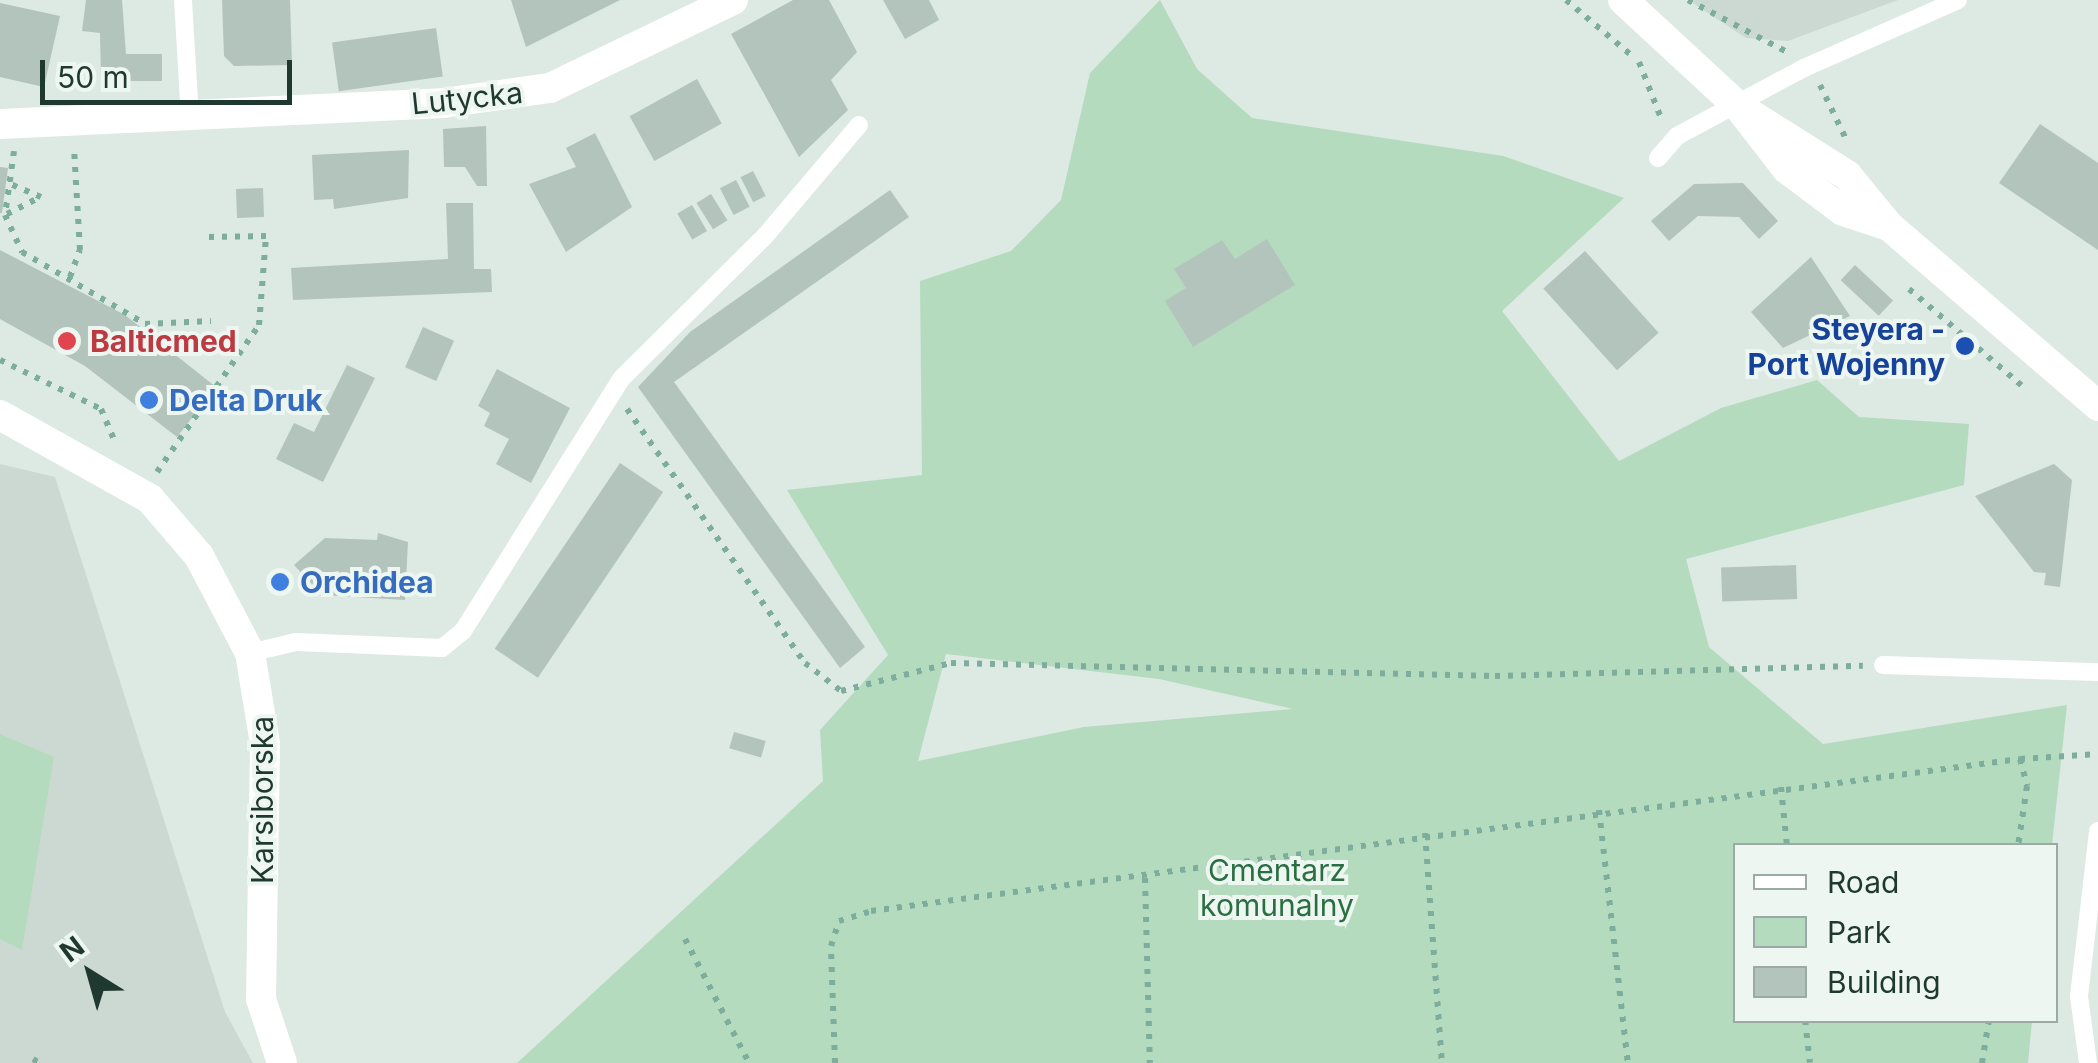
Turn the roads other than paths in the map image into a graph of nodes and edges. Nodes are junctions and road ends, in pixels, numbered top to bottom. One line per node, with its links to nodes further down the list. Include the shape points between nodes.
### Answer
1 (183, 0): 6 (lane)
2 (733, 0): 6 (street, Lutycka, via 550,88)
3 (1623, 0): 5 (street)
4 (1958, 0): 5 (lane)
5 (1739, 107): 9 (lane, via 1677,136); 10 (street, via 1809,144 1889,226)
6 (190, 117): 7 (street, Lutycka)
7 (0, 124)
8 (859, 125): 12 (lane, via 609,398 463,631 442,648 296,642)
9 (1658, 158)
10 (2098, 406)
11 (0, 414): 12 (street, Karsiborska, via 150,499 199,556)
12 (250, 653): 16 (street, Karsiborska, via 265,744 261,999)
13 (1883, 665): 14 (lane)
14 (2098, 672)
15 (2098, 831): 17 (lane, via 2079,996)
16 (282, 1063)
17 (2088, 1063)

